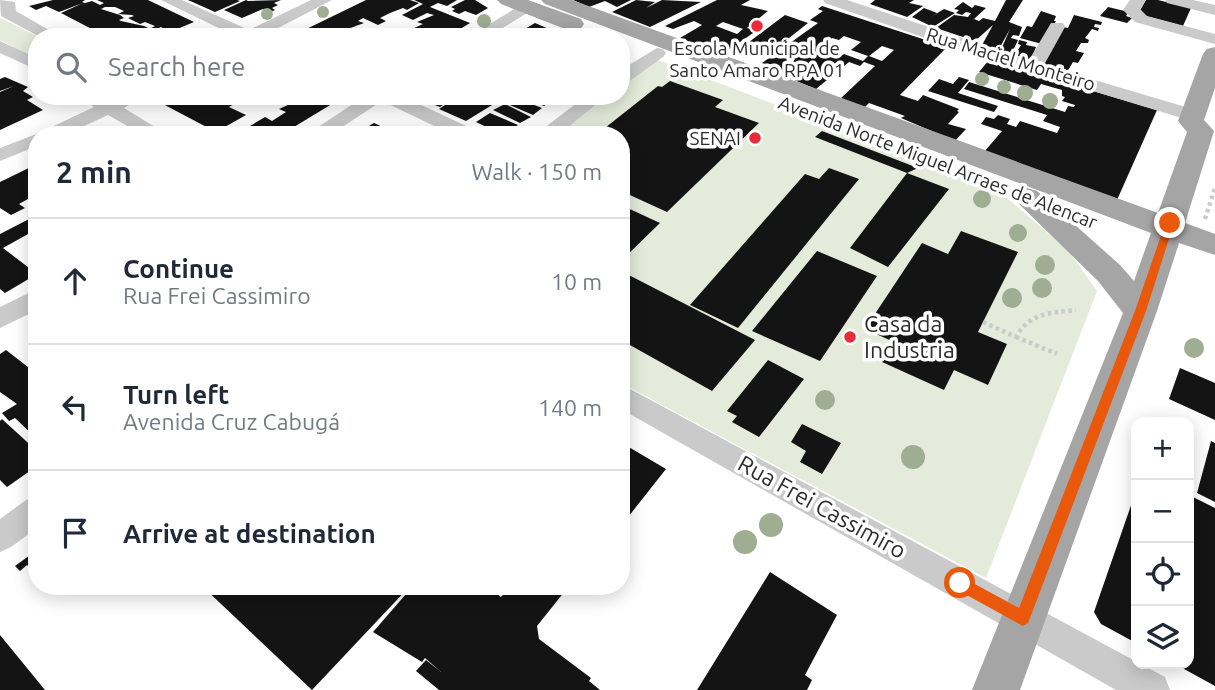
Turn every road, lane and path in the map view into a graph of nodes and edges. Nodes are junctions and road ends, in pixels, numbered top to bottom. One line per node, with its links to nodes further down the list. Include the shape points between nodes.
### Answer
1 (26, 0): 9 (street)
2 (169, 0): 13 (street)
3 (324, 0): 14 (street)
4 (552, 0): 17 (main road, Avenida Norte Miguel Arraes de Alencar)
5 (831, 0): 27 (street, Rua Maciel Monteiro)
6 (1138, 0): 19 (street, via 1131,10 1141,19)
7 (1172, 0): 10 (street)
8 (517, 4): 15 (street); 16 (main road)
9 (3, 6): 12 (street, via 7,13)
10 (1215, 10)
11 (1057, 27): 27 (street)
12 (36, 28)
13 (232, 28)
14 (266, 28)
15 (487, 28)
16 (585, 28)
17 (624, 28)
18 (630, 30): 47 (main road, Avenida Norte Miguel Arraes de Alencar)
19 (1215, 39)
20 (630, 44): 22 (main road, Avenida Norte Miguel Arraes de Alencar)
21 (0, 46): 24 (street)
22 (657, 53): 28 (street); 45 (main road, Avenida Norte Miguel Arraes de Alencar)
23 (1215, 54): 35 (main road)
24 (28, 61)
25 (28, 64): 26 (street)
26 (9, 67)
27 (1034, 67): 35 (street, Rua Maciel Monteiro)
28 (630, 72)
29 (90, 105): 36 (street)
30 (93, 105): 37 (street)
31 (108, 105): 38 (street)
32 (364, 105): 39 (street)
33 (405, 105): 40 (street)
34 (586, 105): 41 (street)
35 (1203, 125): 47 (main road)
36 (49, 126)
37 (61, 126)
38 (143, 126)
39 (330, 126)
40 (451, 126)
41 (557, 126)
42 (28, 141): 43 (street)
43 (0, 155)
44 (1215, 188): 46 (path)
45 (1027, 197): 47 (main road, Avenida Norte Miguel Arraes de Alencar); 51 (main road, via 1109,273)
46 (1210, 234): 47 (main road, Avenida Norte Miguel Arraes de Alencar)
47 (1165, 238): 48 (main road, Avenida Norte Miguel Arraes de Alencar); 51 (main road)
48 (1215, 268)
49 (28, 303): 52 (street)
50 (1076, 310): 54 (path, via 1029,317)
51 (1140, 311): 59 (main road)
52 (0, 319)
53 (983, 322): 54 (path)
54 (1017, 337): 55 (path)
55 (1057, 354)
56 (630, 400): 59 (street, Rua Frei Cassimiro)
57 (28, 517): 58 (street)
58 (0, 537)
59 (1023, 618): 60 (main road); 61 (street, Rua Frei Cassimiro)
60 (996, 690)
61 (1152, 690)

